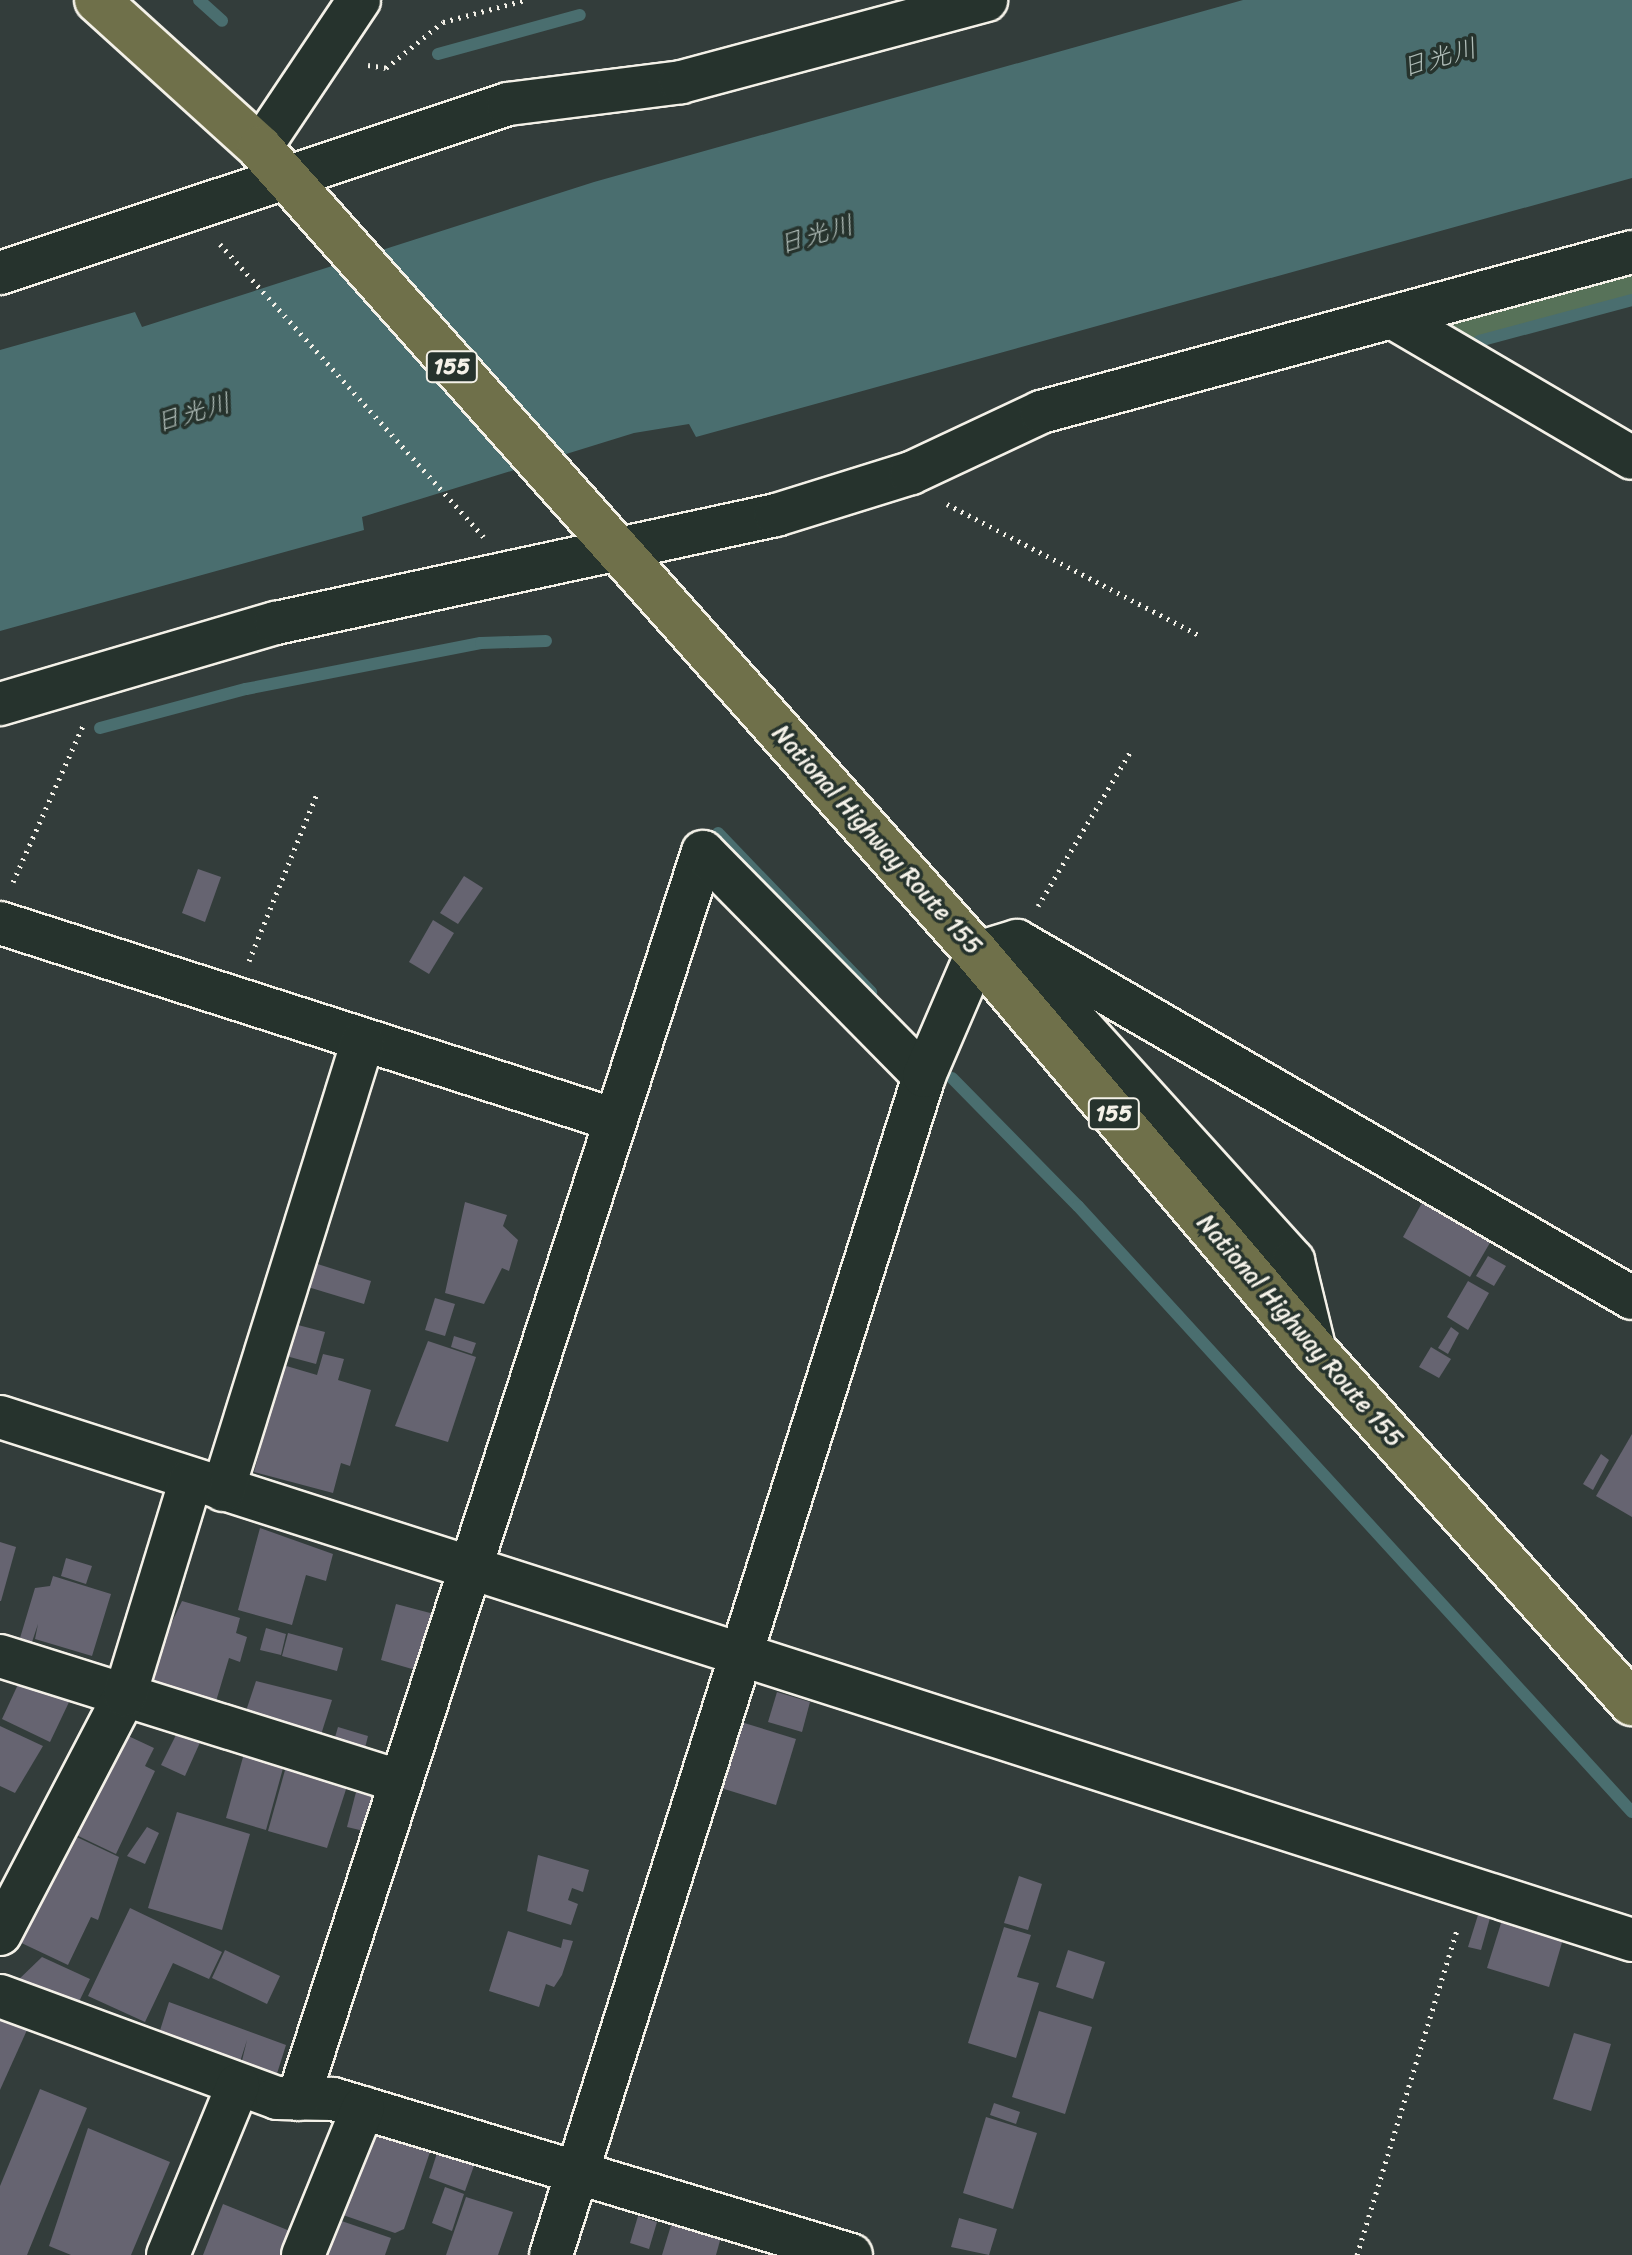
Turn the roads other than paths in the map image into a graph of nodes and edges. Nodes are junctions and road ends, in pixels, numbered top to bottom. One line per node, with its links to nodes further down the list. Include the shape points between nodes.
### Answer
1 (97, 0): 4 (highway, National Highway Route 155 / 155)
2 (359, 0): 4 (street)
3 (986, 0): 4 (street, via 681,82 508,104)
4 (286, 178): 6 (street); 9 (highway, National Highway Route 155 / 155)
5 (1632, 252): 7 (street)
6 (0, 273)
7 (1392, 317): 8 (street); 9 (street, via 1041,412 911,473)
8 (1632, 458)
9 (607, 539): 10 (street, via 276,623); 12 (highway, National Highway Route 155 / 155)
10 (0, 704)
11 (3, 911): 13 (street, via 234,999)
12 (1000, 946): 14 (street); 16 (street); 23 (highway, National Highway Route 155 / 155, via 1315,1351)
13 (363, 1041): 15 (street); 18 (street)
14 (924, 1076): 15 (street, via 703,852); 20 (street)
15 (615, 1120): 19 (street)
16 (1632, 1298)
17 (0, 1417): 18 (street)
18 (207, 1484): 19 (street); 22 (street)
19 (467, 1569): 20 (street); 24 (street)
20 (740, 1654): 26 (street); 31 (street)
21 (0, 1656): 22 (street)
22 (125, 1695): 24 (street); 25 (street)
23 (1632, 1703)
24 (398, 1781): 29 (street)
25 (0, 1934)
26 (1632, 1940)
27 (0, 1996): 28 (street)
28 (238, 2085): 29 (street); 33 (street)
29 (298, 2099): 30 (street)
30 (363, 2108): 31 (street); 34 (street)
31 (578, 2170): 32 (street); 35 (street)
32 (748, 2239): 36 (street)
33 (168, 2255)
34 (303, 2255)
35 (551, 2255)
36 (851, 2255)

